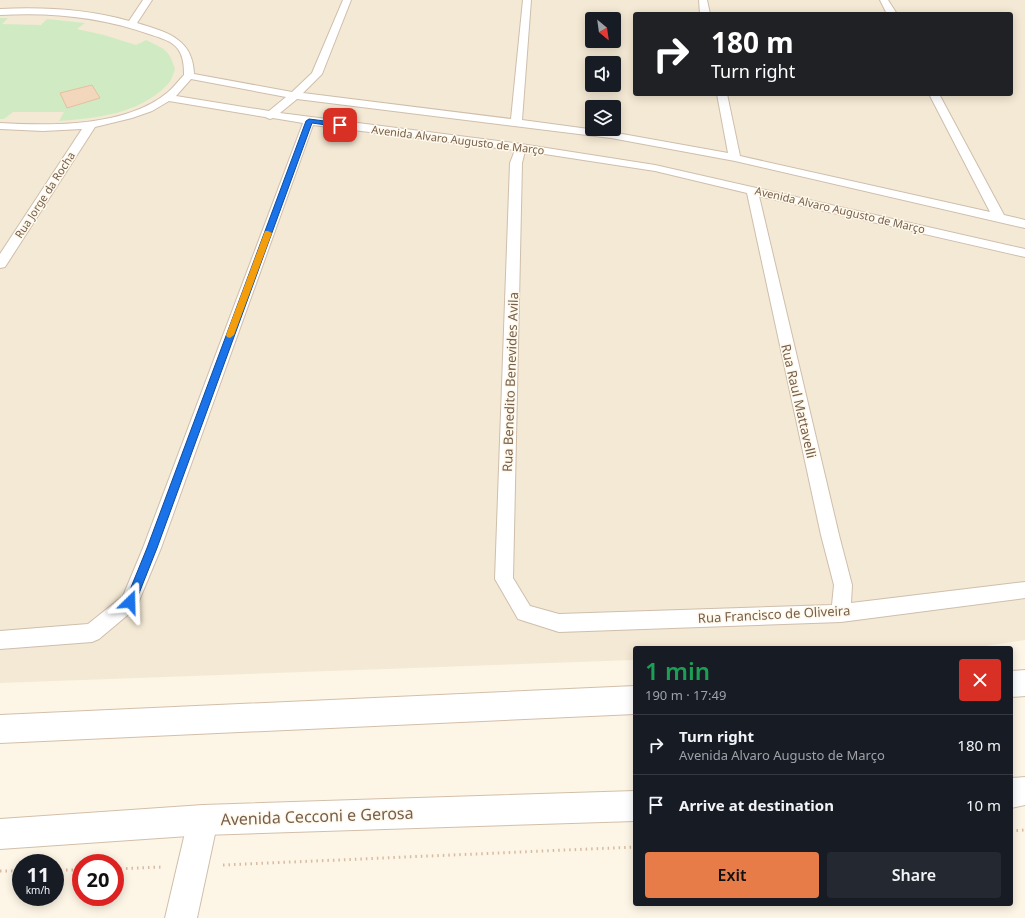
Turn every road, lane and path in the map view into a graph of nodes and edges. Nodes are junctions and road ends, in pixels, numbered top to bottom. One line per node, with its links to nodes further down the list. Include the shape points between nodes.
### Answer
1 (148, 0): 9 (lane)
2 (347, 0): 11 (lane, via 317,74)
3 (527, 0): 17 (lane)
4 (703, 0): 7 (lane)
5 (884, 0): 8 (lane)
6 (0, 12): 9 (lane, via 58,12)
7 (706, 12)
8 (891, 12)
9 (132, 23): 10 (lane, via 172,39 184,49 189,63)
10 (189, 76): 11 (lane, Avenida Alvaro Augusto de Março); 14 (lane)
11 (293, 95): 15 (lane); 17 (lane, Avenida Alvaro Augusto de Março)
12 (722, 96): 25 (lane)
13 (935, 96): 29 (lane)
14 (168, 98): 15 (lane, Avenida Alvaro Augusto de Março); 19 (lane, via 139,112)
15 (270, 116): 16 (lane, Avenida Alvaro Augusto de Março)
16 (309, 121): 24 (lane, Avenida Alvaro Augusto de Março); 36 (lane, via 130,602 92,633)
17 (516, 123): 20 (lane, Avenida Alvaro Augusto de Março)
18 (0, 126): 19 (lane)
19 (90, 126): 32 (lane, Rua Jorge da Rocha)
20 (585, 132)
21 (611, 136): 26 (lane)
22 (617, 136): 23 (lane, Avenida Alvaro Augusto de Março)
23 (661, 144): 25 (lane, Avenida Alvaro Augusto de Março); 27 (lane)
24 (521, 147): 26 (lane, Avenida Alvaro Augusto de Março); 34 (lane, Rua Benedito Benevides Avila, via 516,163 504,579)
25 (735, 158): 29 (lane, Avenida Alvaro Augusto de Março)
26 (606, 160): 27 (lane, Avenida Alvaro Augusto de Março)
27 (655, 168): 28 (lane, Avenida Alvaro Augusto de Março)
28 (752, 189): 31 (lane, Avenida Alvaro Augusto de Março); 35 (lane, Rua Raul Mattavelli, via 843,585)
29 (1000, 217): 30 (lane, Avenida Alvaro Augusto de Março)
30 (1025, 224)
31 (1025, 254)
32 (0, 264)
33 (1025, 590): 35 (lane, Rua Francisco de Oliveira)
34 (524, 613): 35 (lane, Rua Francisco de Oliveira, via 559,623)
35 (841, 613)
36 (0, 640)
37 (1025, 683): 38 (street)
38 (1013, 684)
39 (633, 700): 40 (street)
40 (0, 729)
41 (1025, 791): 42 (street)
42 (1013, 792)
43 (633, 806): 44 (street, Avenida Cecconi e Gerosa)
44 (203, 820): 47 (street, Avenida Cecconi e Gerosa); 49 (street)
45 (1025, 830): 46 (path)
46 (1013, 831)
47 (0, 834)
48 (633, 847): 49 (path)
49 (192, 866): 50 (path); 53 (street)
50 (124, 869)
51 (12, 871): 52 (path)
52 (0, 872)
53 (181, 918)

